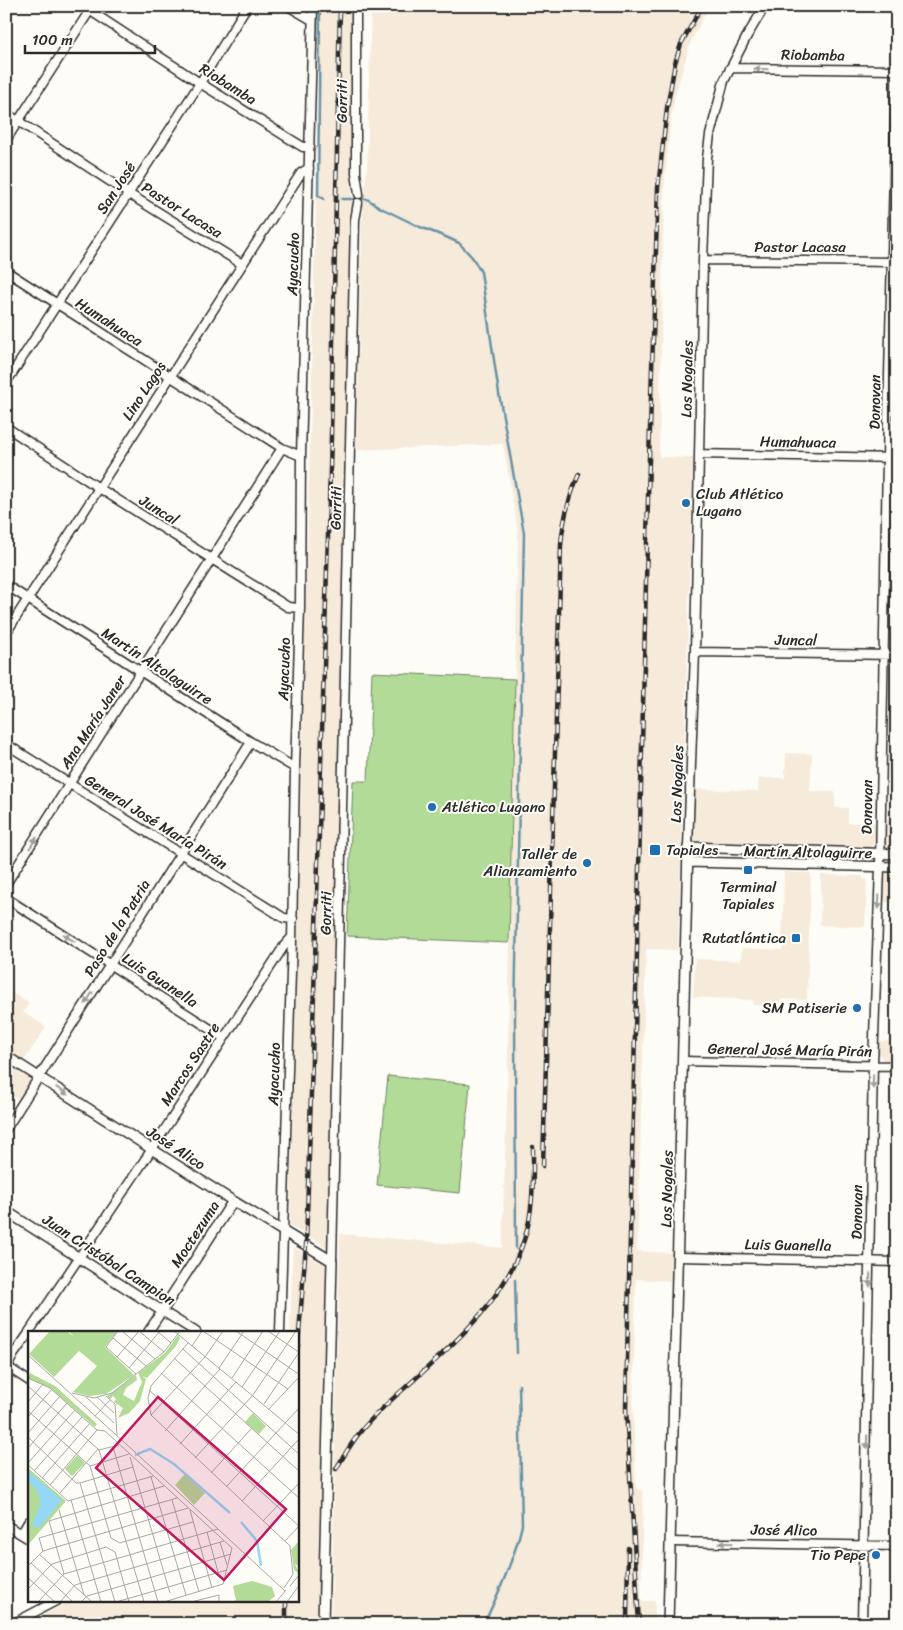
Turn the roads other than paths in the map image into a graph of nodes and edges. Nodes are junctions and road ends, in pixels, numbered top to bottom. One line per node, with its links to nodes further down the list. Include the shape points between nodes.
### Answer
1 (247, 6): 11 (street, San José)
2 (288, 6): 7 (street)
3 (313, 6): 7 (street, Ayacucho)
4 (356, 6): 70 (street, Gorriti, via 358,199)
5 (765, 6): 9 (street, Los Nogales)
6 (88, 8): 11 (street, Riobamba); 13 (street)
7 (312, 20): 15 (street, Ayacucho)
8 (897, 50): 10 (street, Donovan)
9 (730, 68): 10 (street, Riobamba, one-way to 9); 18 (street, Los Nogales, via 716,105 710,135)
10 (896, 70): 19 (street, Donovan)
11 (200, 83): 15 (street, Riobamba, via 303,147); 17 (street, San José)
12 (6, 113): 13 (street, Pastor Lacasa)
13 (19, 121): 14 (street); 17 (street, Pastor Lacasa)
14 (6, 140)
15 (310, 147): 16 (street, Ayacucho)
16 (309, 168): 20 (street, Lino Lagos, via 301,173); 28 (street, Ayacucho)
17 (129, 194): 20 (street, Pastor Lacasa); 22 (street, San José)
18 (703, 260): 19 (street, Pastor Lacasa); 27 (street, Los Nogales)
19 (894, 262): 29 (street, Donovan)
20 (242, 264): 23 (street, Lino Lagos)
21 (6, 271): 22 (street, Humahuaca)
22 (57, 304): 23 (street, Humahuaca); 24 (street, San José)
23 (170, 377): 26 (street, Humahuaca); 31 (street, Lino Lagos)
24 (6, 383)
25 (6, 427): 31 (street, Juncal)
26 (282, 448): 28 (street, Humahuaca); 32 (street, Ana María Janer)
27 (699, 454): 29 (street, Humahuaca); 37 (street, Los Nogales)
28 (301, 456): 35 (street, Ayacucho)
29 (887, 458): 30 (street, Humahuaca); 38 (street, Donovan)
30 (897, 458)
31 (99, 488): 32 (street, Juncal); 34 (street, Lino Lagos)
32 (212, 559): 35 (street, Juncal, via 288,607); 40 (street, Ana María Janer)
33 (6, 585): 34 (street, Martín Altolaguirre)
34 (28, 599): 36 (street, Lino Lagos); 40 (street, Martín Altolaguirre)
35 (300, 608): 43 (street, Ayacucho)
36 (6, 633)
37 (695, 652): 38 (street, Juncal); 45 (street, Los Nogales)
38 (884, 655): 39 (street, Juncal); 47 (street, Donovan)
39 (897, 655)
40 (142, 672): 41 (street, Martín Altolaguirre); 44 (street, Ana María Janer)
41 (251, 742): 43 (street, Martín Altolaguirre); 46 (street, Paso de la Patria)
42 (6, 744): 44 (street, General José María Pirán)
43 (295, 768): 54 (street, Ayacucho)
44 (70, 785): 46 (street, General José María Pirán); 52 (street, Ana María Janer, one-way to 44)
45 (688, 847): 47 (street, Martín Altolaguirre); 49 (street, Los Nogales)
46 (181, 854): 54 (street, General José María Pirán, via 284,918); 56 (street, Paso de la Patria)
47 (880, 854): 48 (street, Martín Altolaguirre); 50 (street, Donovan)
48 (897, 854)
49 (688, 862): 50 (street, Martín Altolaguirre); 59 (street, Los Nogales)
50 (880, 866): 51 (street, Martín Altolaguirre); 60 (street, Donovan, one-way to 60)
51 (897, 867)
52 (6, 884)
53 (6, 898): 56 (street, Luis Guanella, one-way to 53)
54 (292, 919): 55 (street, Ayacucho)
55 (292, 937): 57 (street, Marcos Sastre); 67 (street, Ayacucho)
56 (110, 964): 57 (street, Luis Guanella); 62 (street, Paso de la Patria, one-way to 62)
57 (223, 1037): 64 (street, Marcos Sastre)
58 (6, 1056): 62 (street, José Alico)
59 (683, 1061): 60 (street, General José María Pirán); 68 (street, Los Nogales)
60 (873, 1065): 61 (street, General José María Pirán); 71 (street, Donovan, one-way to 71)
61 (897, 1066)
62 (40, 1077): 63 (street, Paso de la Patria); 64 (street, José Alico, one-way to 64)
63 (6, 1129)
64 (152, 1149): 65 (street, José Alico); 69 (street, Marcos Sastre)
65 (233, 1201): 67 (street, José Alico); 73 (street, Moctezuma)
66 (6, 1211): 69 (street, Juan Cristóbal Campion)
67 (283, 1232): 70 (street, José Alico); 77 (street, Ayacucho)
68 (679, 1257): 71 (street, Luis Guanella); 85 (street, Los Nogales)
69 (80, 1259): 73 (street, Juan Cristóbal Campion); 74 (street, Marcos Sastre)
70 (332, 1261): 90 (street, Gorriti)
71 (870, 1261): 72 (street, Luis Guanella); 86 (street, Donovan, one-way to 86)
72 (897, 1262)
73 (162, 1311): 75 (street, Moctezuma); 76 (street, Juan Cristóbal Campion)
74 (30, 1331)
75 (149, 1331)
76 (194, 1331)
77 (280, 1331)
78 (28, 1335): 79 (street, Marcos Sastre)
79 (7, 1367): 80 (street)
80 (28, 1379)
81 (28, 1523): 83 (street)
82 (6, 1525): 83 (street)
83 (21, 1534): 84 (street)
84 (28, 1538)
85 (670, 1542): 86 (street, José Alico, one-way to 85); 91 (street, Los Nogales)
86 (865, 1546): 87 (street, José Alico); 92 (street, Donovan)
87 (897, 1546)
88 (54, 1602): 89 (street)
89 (12, 1624)
90 (323, 1624)
91 (668, 1624)
92 (862, 1624)

